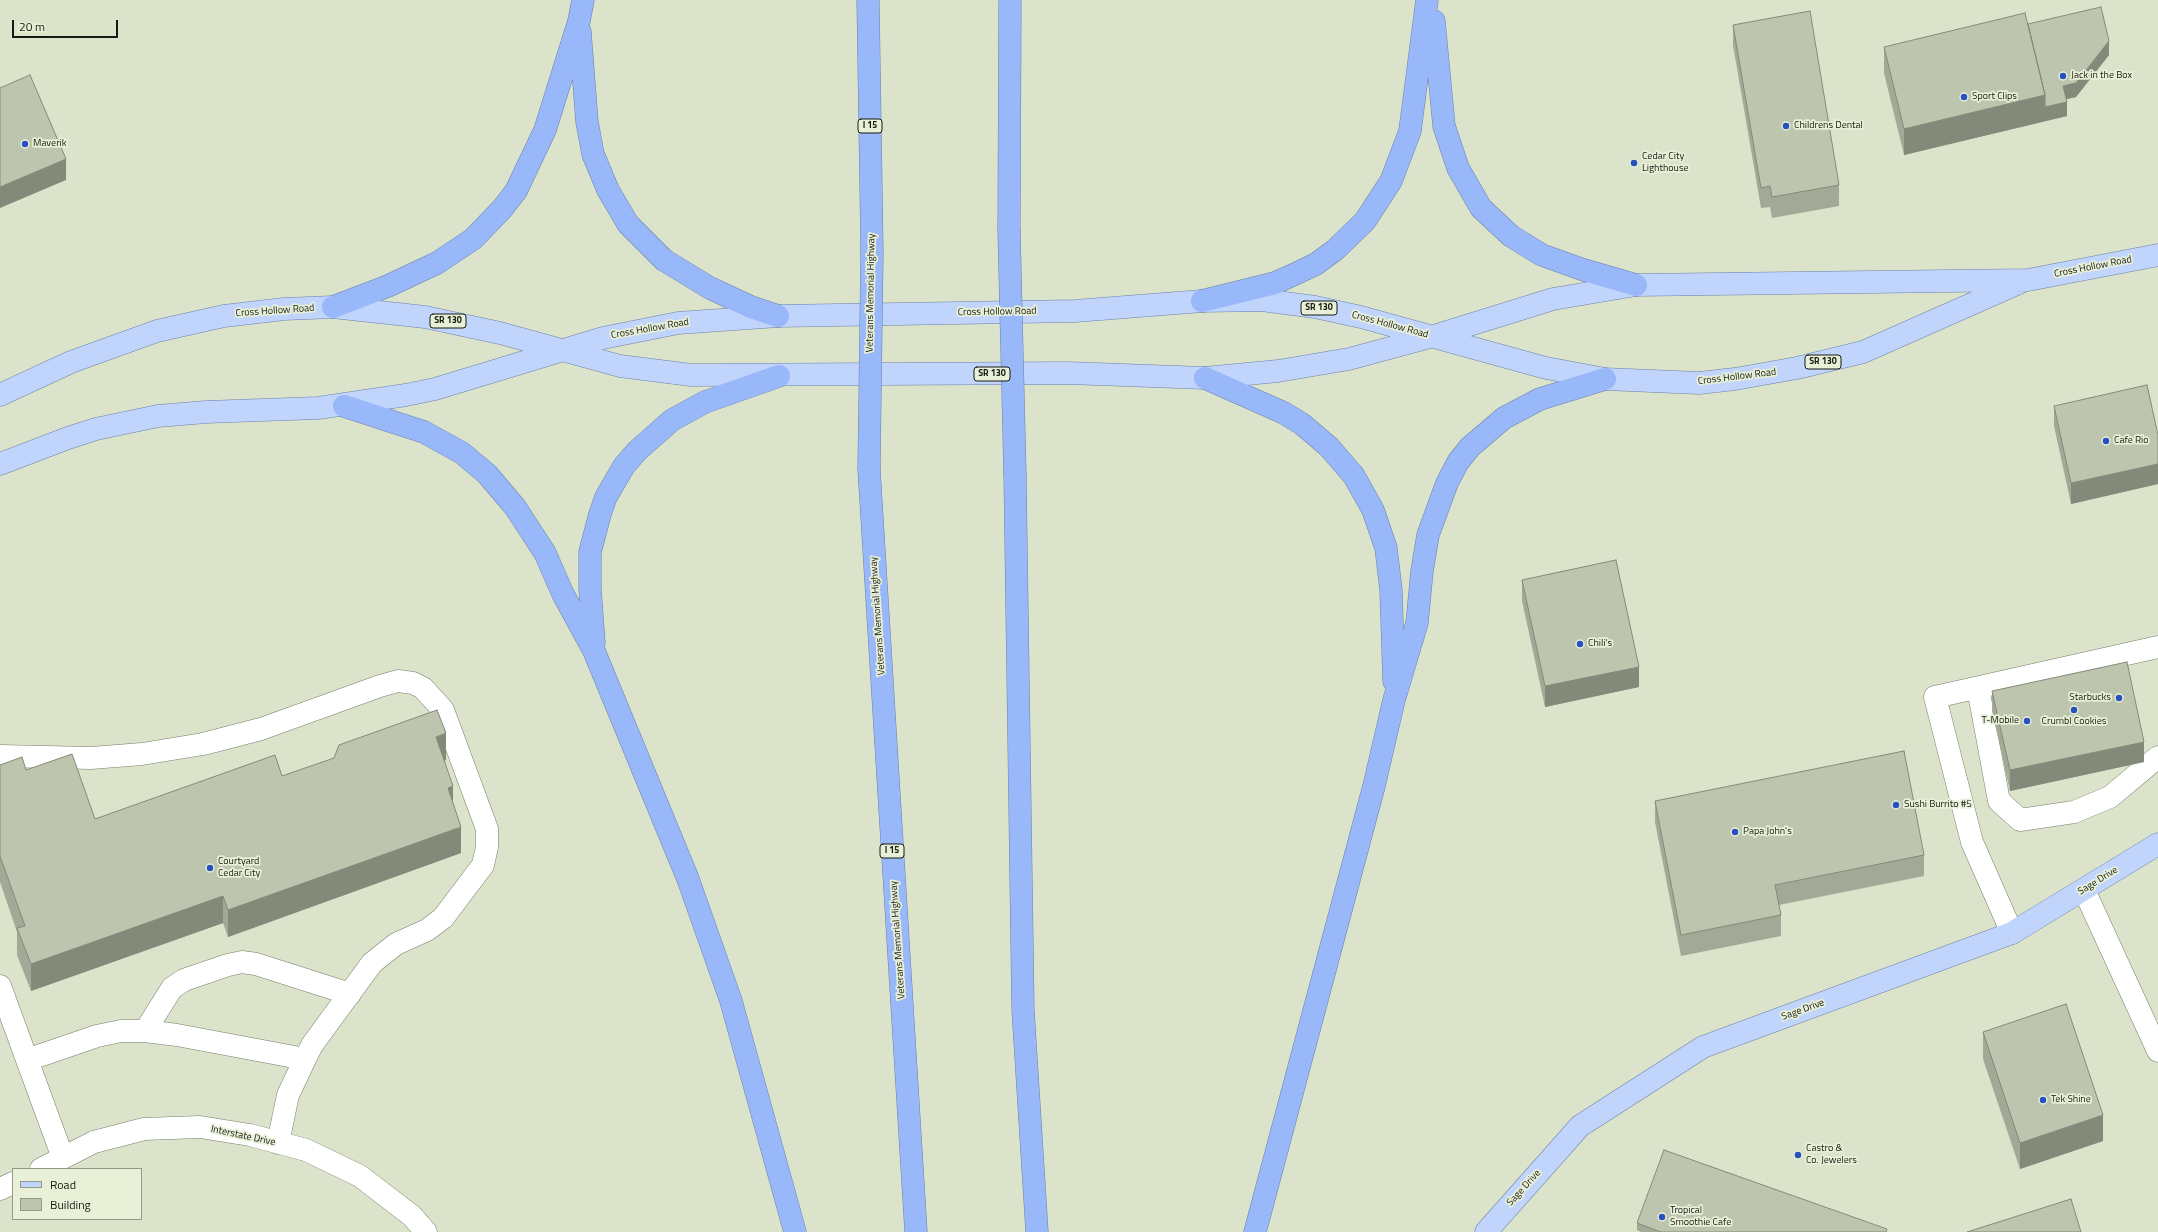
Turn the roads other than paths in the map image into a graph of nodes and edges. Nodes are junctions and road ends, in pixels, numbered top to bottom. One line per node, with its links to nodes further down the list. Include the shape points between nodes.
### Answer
1 (583, 0): 6 (highway)
2 (868, 0): 43 (highway, Veterans Memorial Highway / I 15, bridge, via 872,252 869,470)
3 (1010, 0): 44 (highway, bridge, via 1009,230 1023,1010)
4 (1427, 0): 10 (highway, via 1410,131 1392,181 1376,206 1352,235 1316,264 1275,283)
5 (1432, 0): 9 (highway, via 1444,126 1458,168 1480,208 1512,236 1542,255)
6 (579, 21): 11 (highway, via 537,150 516,191 498,214 473,239 437,263); 12 (highway, via 589,138 600,173 617,207 641,238 664,260 710,288)
7 (2158, 255): 8 (main road, Cross Hollow Road / SR 130)
8 (2028, 280): 9 (main road, Cross Hollow Road / SR 130); 17 (main road, Cross Hollow Road / SR 130, via 1863,352 1797,368 1700,383)
9 (1636, 285): 13 (main road, Cross Hollow Road / SR 130, via 1553,299)
10 (1202, 301): 12 (main road, Cross Hollow Road, via 1075,311); 13 (main road, Cross Hollow Road / SR 130, via 1262,300 1315,307)
11 (333, 308): 14 (main road, Cross Hollow Road / SR 130, via 403,313 447,320 500,332); 18 (main road, Cross Hollow Road, via 247,312 171,328 70,362)
12 (778, 316): 14 (main road, Cross Hollow Road, via 664,325)
13 (1434, 336): 16 (main road, Cross Hollow Road / SR 130, via 1328,364 1251,375); 17 (main road, Cross Hollow Road / SR 130, via 1524,363)
14 (560, 350): 15 (main road, Cross Hollow Road / SR 130, via 620,366 663,372 691,375); 19 (main road, Cross Hollow Road, via 436,388)
15 (779, 376): 16 (main road, Cross Hollow Road / SR 130, via 1068,373); 22 (highway, via 705,402 672,420 637,450 624,466 600,514 590,552)
16 (1205, 378): 24 (highway, via 1284,413 1302,424 1330,447 1365,494 1381,529 1390,570)
17 (1605, 379): 24 (highway, via 1522,406 1487,431 1458,462 1444,488 1428,535 1417,623)
18 (0, 395)
19 (344, 406): 20 (main road, Cross Hollow Road, via 158,416 68,438); 22 (highway, via 424,432 462,453 487,474 536,537)
20 (0, 464)
21 (2158, 647): 23 (street)
22 (594, 651): 42 (highway, via 681,860 718,960 745,1045)
23 (1978, 688): 26 (street, via 1999,801 2020,820 2074,812 2110,797); 29 (street, via 1935,697 1972,842)
24 (1394, 700): 45 (highway, via 1374,786)
25 (0, 756): 31 (street, via 91,758 142,754 203,744 261,729 398,681 413,683 423,688 448,720 487,829 484,865 443,918 427,930 384,952 372,963)
26 (2158, 757)
27 (2158, 844): 28 (main road, Sage Drive)
28 (2084, 890): 29 (main road, Sage Drive); 33 (street)
29 (2012, 933): 46 (main road, Sage Drive, via 1703,1047 1580,1126)
30 (0, 986): 35 (street)
31 (350, 994): 32 (street, via 256,964 242,962 184,980 172,988); 34 (street, via 312,1045)
32 (145, 1031): 34 (street); 35 (street, via 121,1031 97,1036)
33 (2158, 1051)
34 (305, 1059): 36 (street, via 288,1095)
35 (27, 1060): 37 (street)
36 (278, 1143): 37 (street, Interstate Drive, via 250,1135 200,1127 144,1129 94,1142); 41 (street, Interstate Drive, via 306,1150 360,1176 412,1216)
37 (64, 1158): 38 (street, Interstate Drive)
38 (43, 1168)
39 (12, 1183): 40 (street)
40 (0, 1189)
41 (426, 1232)
42 (795, 1232)
43 (916, 1232)
44 (1037, 1232)
45 (1255, 1232)
46 (1486, 1232)

